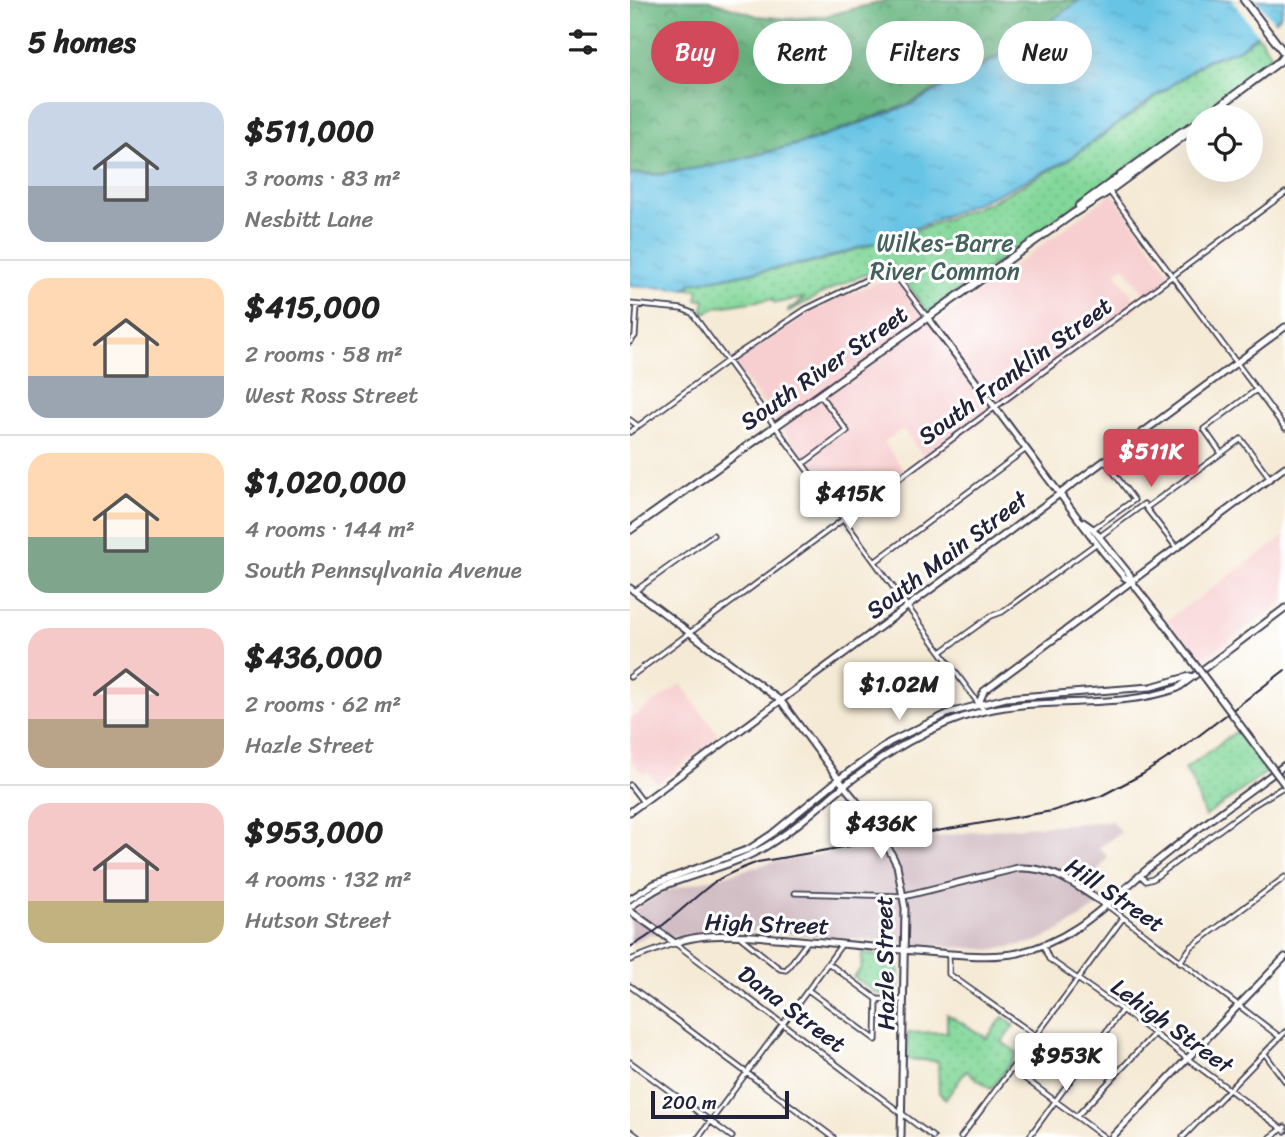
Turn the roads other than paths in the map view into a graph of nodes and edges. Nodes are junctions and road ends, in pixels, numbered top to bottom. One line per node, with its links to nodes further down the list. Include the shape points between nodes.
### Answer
1 (1244, 0): 2 (main road)
2 (1284, 57): 3 (main road)
3 (1221, 105)
4 (1186, 134): 5 (main road, South River Street)
5 (1108, 188): 7 (street); 10 (main road, South River Street)
6 (1285, 193): 7 (street, South Franklin Street)
7 (1173, 276): 14 (street); 17 (street, South Franklin Street)
8 (630, 304): 9 (street)
9 (638, 304): 12 (street, via 635,336); 13 (street, via 688,311)
10 (928, 318): 13 (street, via 896,276 878,274 806,309); 16 (main road, South River Street); 17 (main road)
11 (1285, 327): 14 (main road, South Main Street)
12 (630, 342)
13 (727, 361): 19 (street); 20 (street)
14 (1236, 362): 15 (street); 25 (main road, South Main Street)
15 (1256, 390): 21 (street); 24 (street, via 1204,429)
16 (819, 394): 19 (main road, South River Street); 26 (street, via 847,431)
17 (995, 408): 23 (main road); 31 (street, South Franklin Street)
18 (630, 420): 20 (street)
19 (776, 425): 26 (street); 34 (main road, South River Street)
20 (638, 426): 22 (street)
21 (1285, 428)
22 (630, 432)
23 (1026, 449): 29 (main road); 38 (street)
24 (1221, 453): 28 (street, via 1241,439); 30 (street)
25 (1104, 460): 29 (main road, South Main Street); 33 (street, via 1134,500)
26 (804, 463): 31 (street)
27 (1285, 467): 28 (main road)
28 (1270, 478): 37 (main road)
29 (1059, 494): 32 (main road); 41 (main road, South Main Street)
30 (1146, 508): 36 (street, via 1144,504); 37 (street)
31 (845, 520): 38 (street); 43 (street, South Franklin Street)
32 (1081, 520): 33 (main road); 36 (main road)
33 (1093, 529): 36 (main road)
34 (630, 530)
35 (713, 535): 40 (street)
36 (1098, 540): 39 (main road); 44 (street)
37 (1176, 547): 39 (main road)
38 (876, 561): 41 (street)
39 (1131, 581): 48 (main road, via 984,691); 54 (main road, bridge)
40 (632, 589): 43 (main road, Hazle Street)
41 (908, 605): 44 (street); 47 (main road, South Main Street)
42 (1285, 608): 45 (main road)
43 (689, 633): 46 (street, South Franklin Street); 47 (main road, Hazle Street)
44 (941, 652): 48 (street)
45 (1193, 676): 48 (main road, via 1151,687 1026,695); 49 (main road, via 1178,688 1153,695)
46 (630, 677)
47 (781, 701): 51 (main road, Hazle Street); 55 (main road, South Main Street)
48 (979, 703): 49 (street); 51 (main road, via 923,724)
49 (984, 711): 53 (main road, via 905,743)
50 (1285, 765): 57 (main road, High Street)
51 (839, 779): 53 (main road, Hazle Street); 61 (main road, via 749,849 654,884)
52 (630, 785): 55 (street)
53 (844, 786): 60 (main road, Hazle Street, via 885,840); 63 (main road, via 793,828 747,857 665,886)
54 (1285, 786): 57 (street, via 1153,879 1146,881)
55 (643, 802): 56 (main road, South Main Street)
56 (630, 812)
57 (1140, 875): 62 (main road, High Street)
58 (1285, 877): 74 (street, via 1191,947)
59 (795, 893): 60 (street)
60 (904, 895): 62 (main road, Hill Street, via 1030,868 1063,876); 70 (main road, Hazle Street)
61 (630, 899)
62 (1108, 906): 64 (street, Hill Street); 69 (main road, High Street)
63 (630, 909): 67 (main road, Dana Street)
64 (1123, 918): 74 (street, Hill Street); 76 (street)
65 (739, 936): 66 (main road, High Street); 66 (street, via 780,970 786,970); 67 (main road, High Street)
66 (808, 941): 68 (main road, High Street)
67 (675, 943): 73 (street, High Street); 83 (street, Dana Street)
68 (842, 944): 70 (main road, High Street); 75 (street)
69 (1043, 945): 71 (main road, High Street, via 1002,955); 76 (street, Lehigh Street, via 1049,959)
70 (906, 951): 71 (main road, High Street); 80 (main road, Hazle Street)
71 (949, 954): 86 (street, via 949,974)
72 (1285, 957): 81 (main road)
73 (630, 960)
74 (1180, 962): 81 (street, Hill Street)
75 (828, 963): 78 (street); 79 (street)
76 (1077, 979): 82 (street, Lehigh Street); 86 (street)
77 (630, 986): 92 (street)
78 (808, 990): 79 (street, via 876,1040); 83 (street)
79 (877, 999): 80 (street)
80 (904, 1000): 97 (main road, Hazle Street)
81 (1238, 1006): 87 (street, Hill Street); 89 (main road)
82 (1122, 1010): 85 (street, Lehigh Street); 96 (street)
83 (783, 1024): 92 (street); 97 (street, Dana Street)
84 (1285, 1032): 87 (street)
85 (1154, 1034): 89 (street, Lehigh Street); 98 (street)
86 (1036, 1036): 91 (street)
87 (1280, 1037): 88 (street)
88 (1265, 1054): 93 (street); 95 (street)
89 (1187, 1059): 95 (street, Lehigh Street); 111 (main road)
90 (630, 1062): 99 (street)
91 (1012, 1069): 96 (street); 108 (street)
92 (747, 1073): 99 (street); 105 (street)
93 (1283, 1074): 94 (street)
94 (1285, 1081)
95 (1230, 1089): 100 (street, Lehigh Street); 112 (street)
96 (1056, 1101): 98 (street); 109 (street)
97 (902, 1115): 106 (main road, Hazle Street); 107 (street, Dana Street)
98 (1077, 1116): 110 (street)
99 (711, 1121): 103 (street); 104 (street)
100 (1284, 1129): 113 (street)
101 (630, 1131): 102 (street)
102 (638, 1137)
103 (699, 1137)
104 (732, 1137)
105 (833, 1137)
106 (901, 1137)
107 (933, 1137)
108 (961, 1137)
109 (1029, 1137)
110 (1104, 1137)
111 (1112, 1137)
112 (1183, 1137)
113 (1272, 1137)

